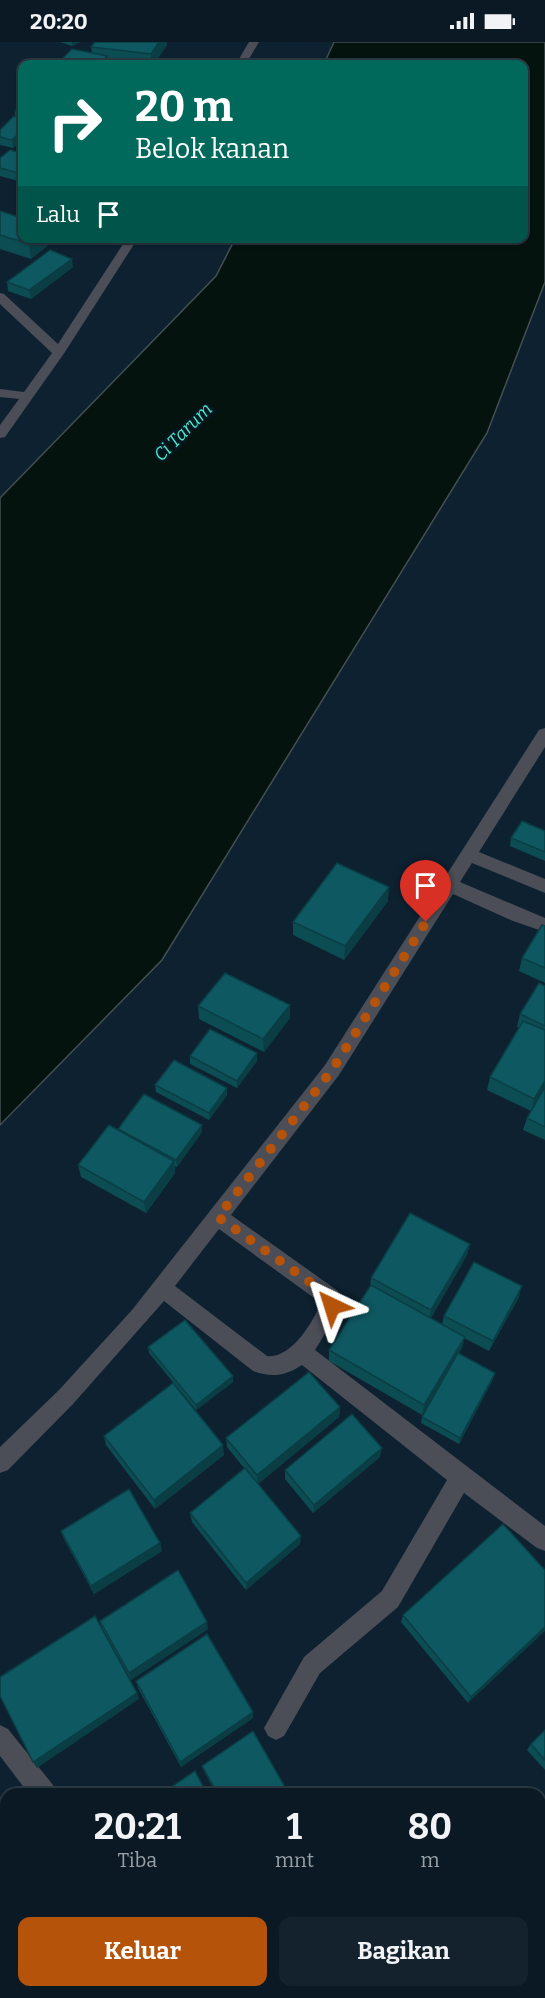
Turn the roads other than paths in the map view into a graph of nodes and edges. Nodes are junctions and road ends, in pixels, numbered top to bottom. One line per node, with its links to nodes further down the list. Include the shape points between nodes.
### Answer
1 (254, 42): 2 (street)
2 (243, 60)
3 (130, 243): 5 (street)
4 (0, 297): 5 (street)
5 (59, 352): 7 (street)
6 (0, 393): 7 (street)
7 (27, 396): 8 (street)
8 (0, 434)
9 (542, 743): 10 (street)
10 (468, 855): 11 (street); 12 (street)
11 (449, 885): 13 (street); 14 (street, via 332,1070)
12 (545, 886)
13 (545, 924)
14 (218, 1217): 15 (street); 16 (street, via 331,1298 332,1306)
15 (162, 1288): 16 (street, via 260,1365 268,1368 287,1364); 17 (street, via 66,1397)
16 (302, 1352): 18 (street)
17 (0, 1461)
18 (461, 1478): 19 (street); 20 (street, via 390,1599 312,1665)
19 (545, 1540)
20 (276, 1728)
21 (0, 1737): 22 (street)
22 (39, 1788)

